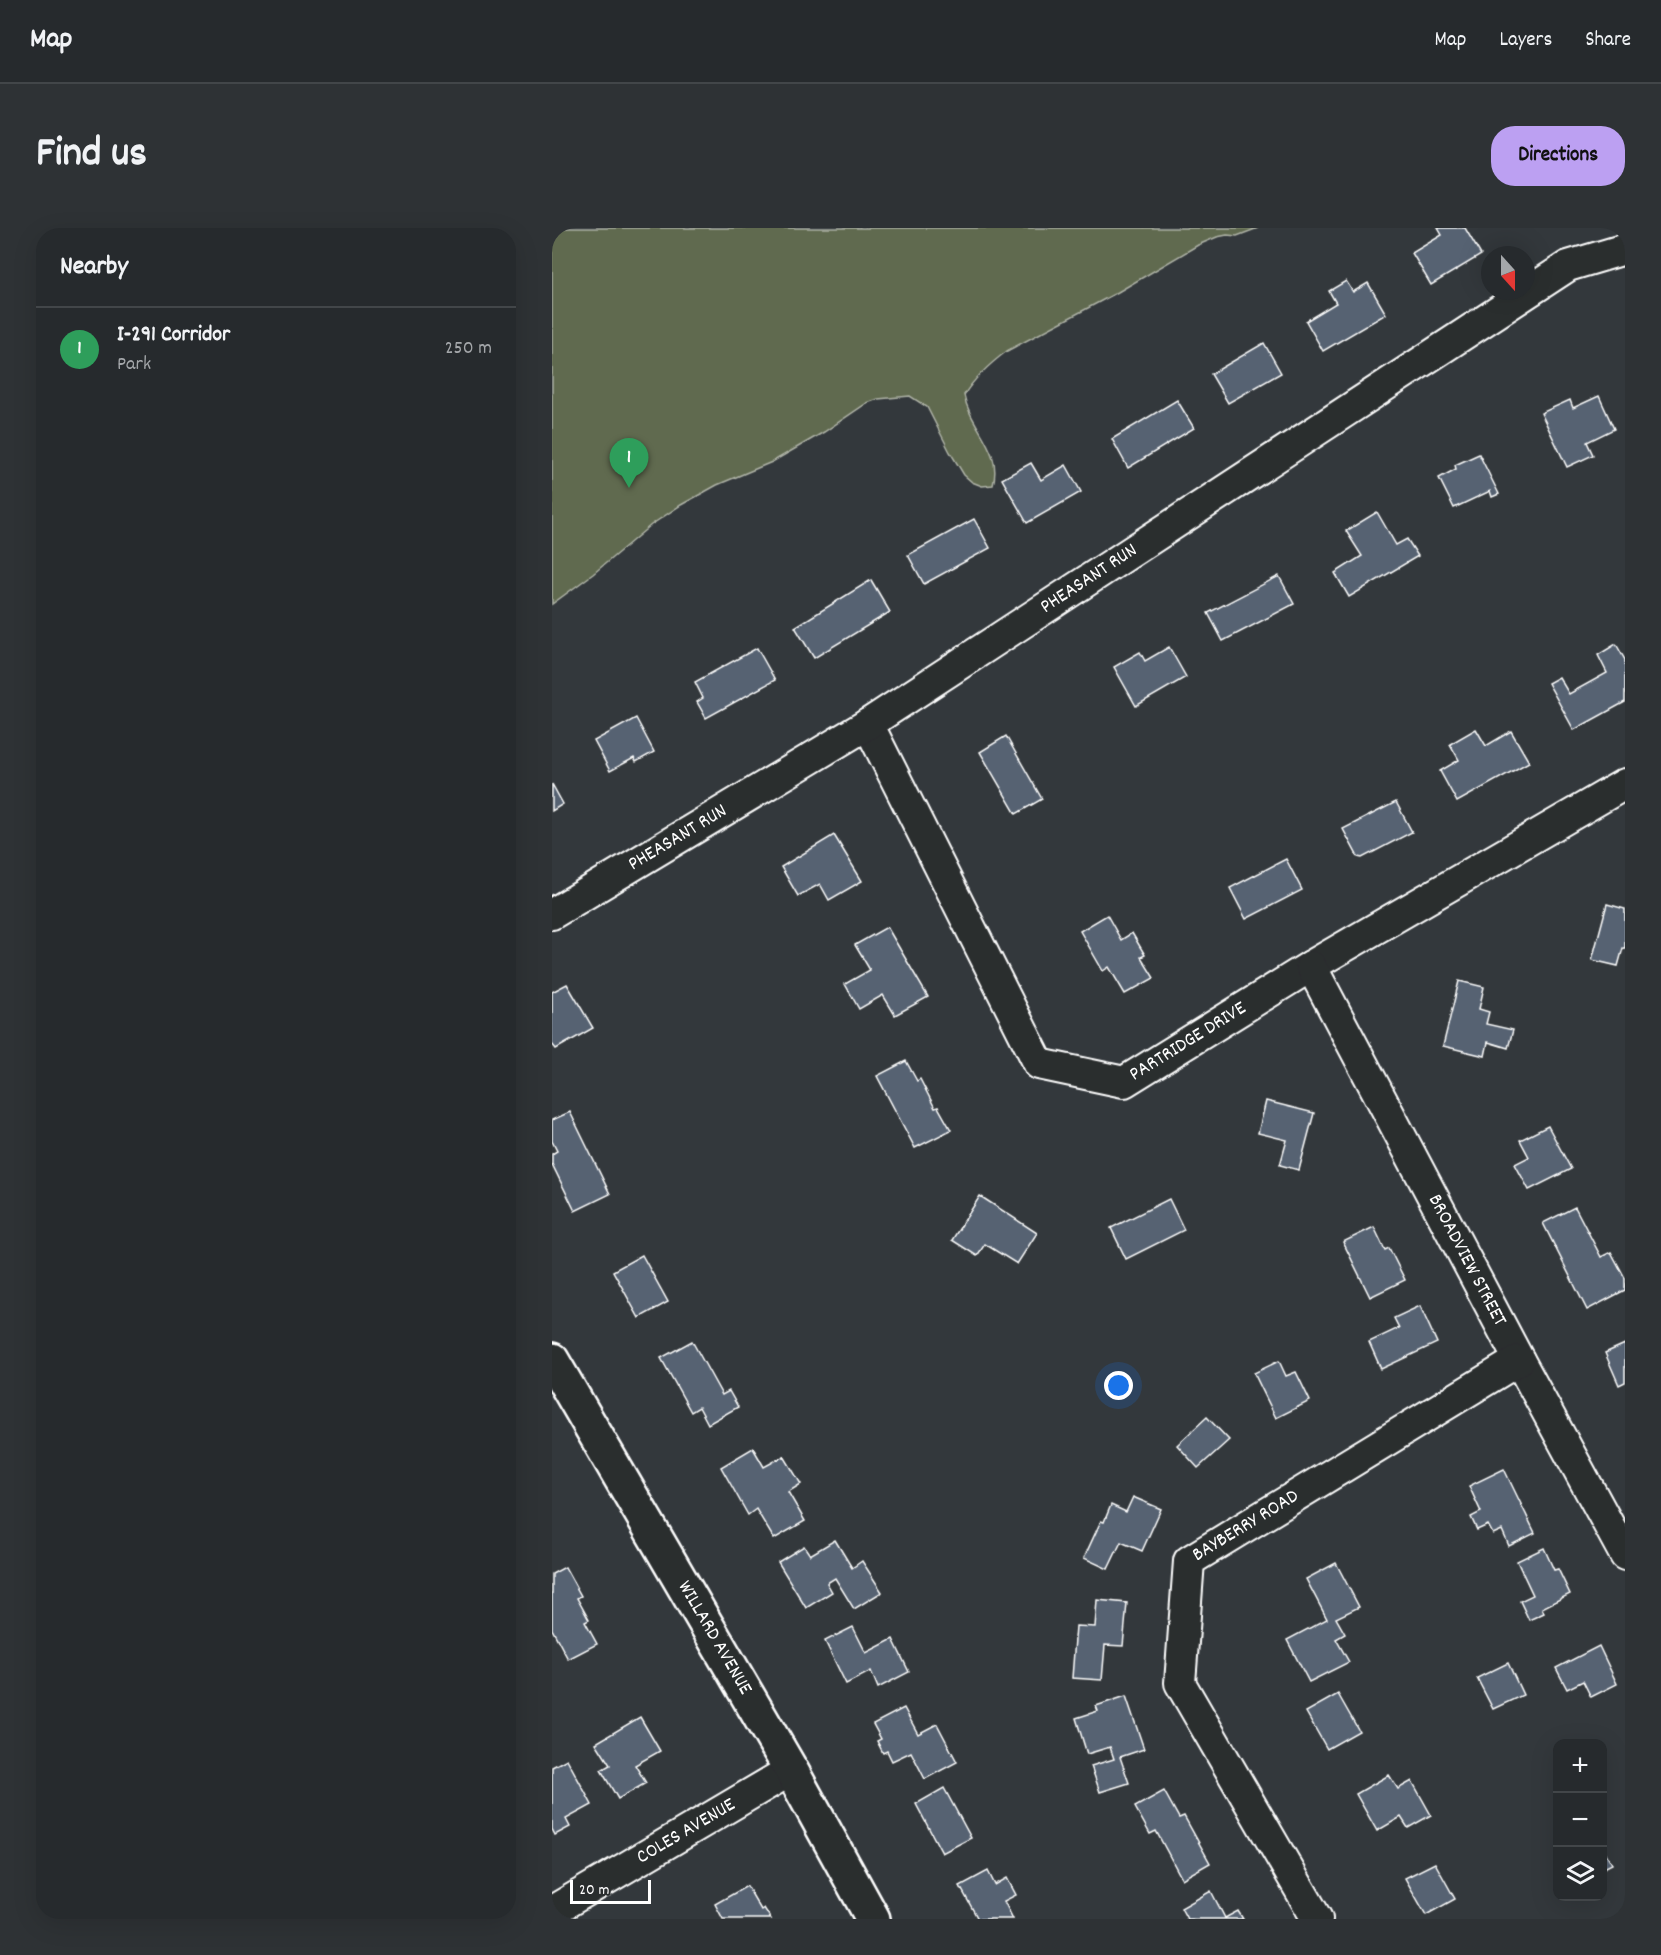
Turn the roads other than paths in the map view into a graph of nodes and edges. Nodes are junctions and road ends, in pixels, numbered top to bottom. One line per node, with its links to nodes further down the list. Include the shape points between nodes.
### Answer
1 (1625, 249): 2 (street, PHEASANT RUN, via 1568,266)
2 (868, 723): 4 (street, PHEASANT RUN); 5 (street, PARTRIDGE DRIVE, via 1039,1064 1124,1082)
3 (1625, 784): 5 (street, PARTRIDGE DRIVE)
4 (552, 914)
5 (1311, 966): 7 (street, BROADVIEW STREET)
6 (552, 1360): 9 (main road, WILLARD AVENUE)
7 (1519, 1360): 8 (street, BROADVIEW STREET); 12 (street, BAYBERRY ROAD, via 1189,1561 1180,1683)
8 (1625, 1555)
9 (791, 1770): 10 (street, COLES AVENUE); 11 (main road, WILLARD AVENUE)
10 (552, 1911)
11 (873, 1919)
12 (1317, 1919)

